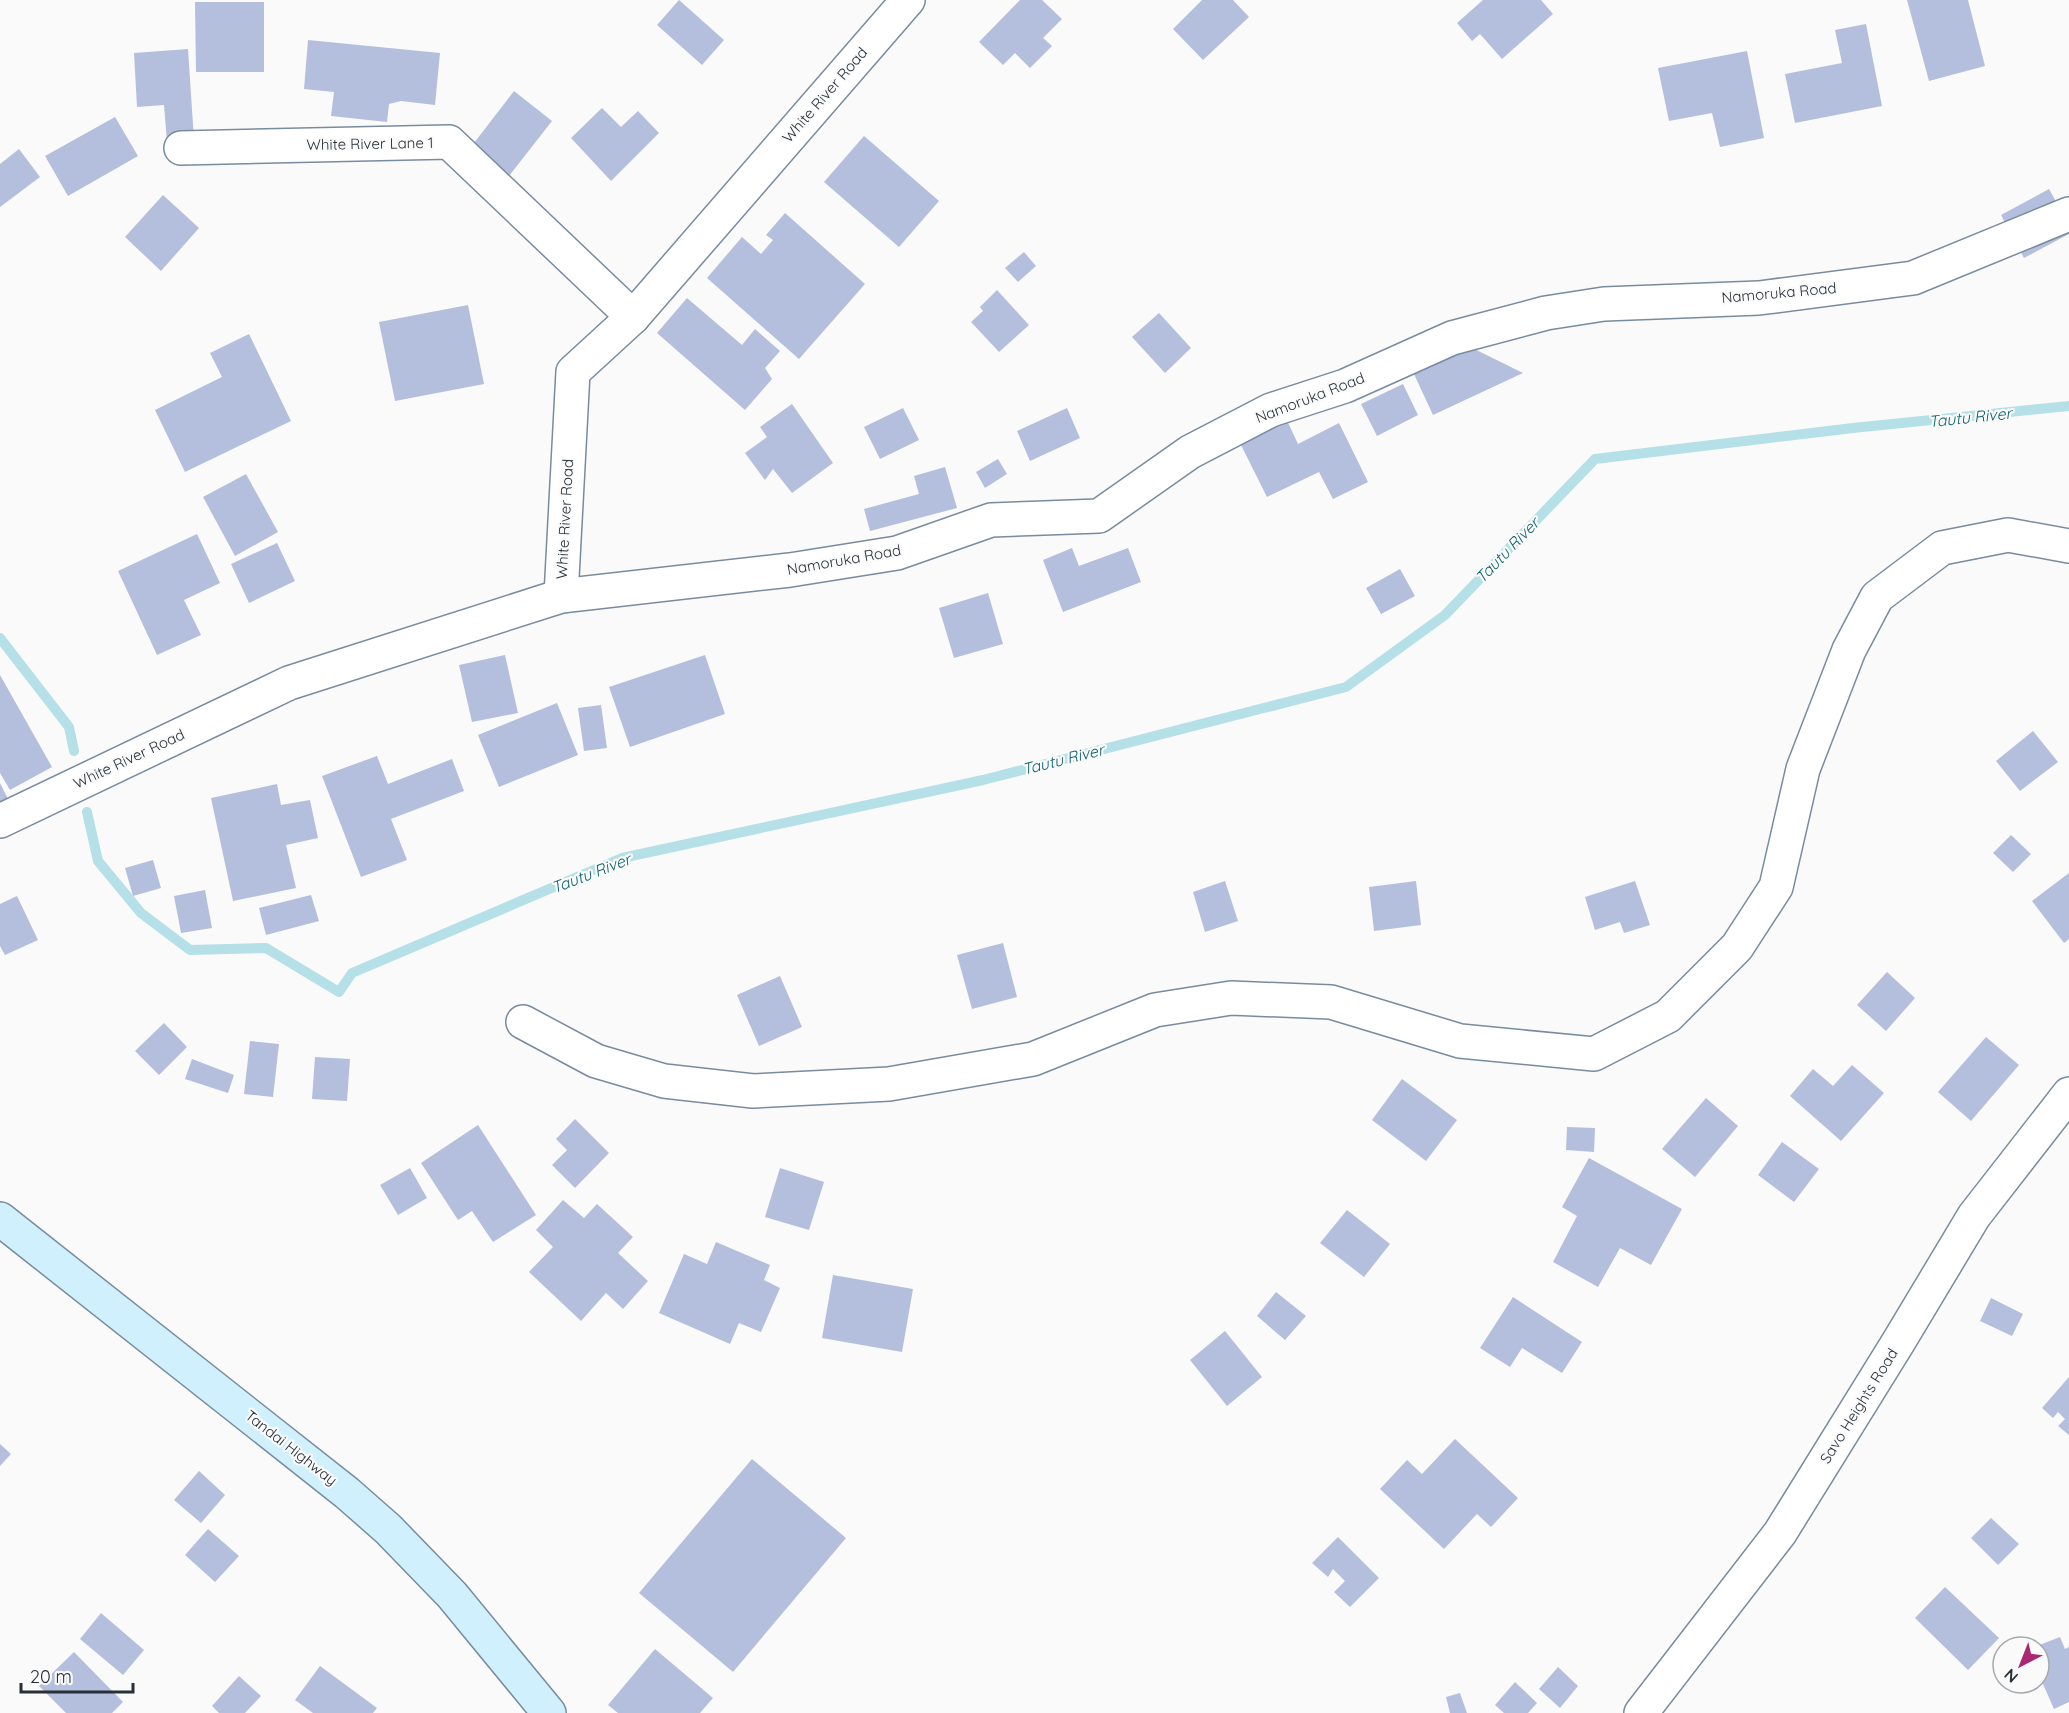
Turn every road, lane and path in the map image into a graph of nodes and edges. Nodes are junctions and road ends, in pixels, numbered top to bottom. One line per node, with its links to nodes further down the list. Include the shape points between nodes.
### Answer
1 (908, 0): 4 (street, White River Road)
2 (181, 148): 4 (street, White River Lane 1, via 449,142)
3 (2069, 214): 6 (street, Namoruka Road, via 1913,278 1759,298 1604,304 1546,312 1452,338 1346,386 1271,410 1190,452 1099,516 991,520 897,553 790,570)
4 (633, 317): 6 (street, White River Road, via 573,372)
5 (2069, 546): 8 (street, via 2008,535 1942,548 1877,597 1849,650 1803,770 1776,887 1737,947 1668,1016 1594,1054 1460,1041 1331,1002 1231,998 1155,1010 1034,1059 889,1084 753,1091 664,1081 596,1061)
6 (561, 596): 7 (street, White River Road, via 289,683)
7 (0, 821)
8 (523, 1022)
9 (2069, 1094): 12 (street, Savo Heights Road, via 1974,1216 1780,1533)
10 (0, 1219): 11 (main road, Tandai Highway, via 388,1529 452,1594)
11 (549, 1713)
12 (1641, 1713)

